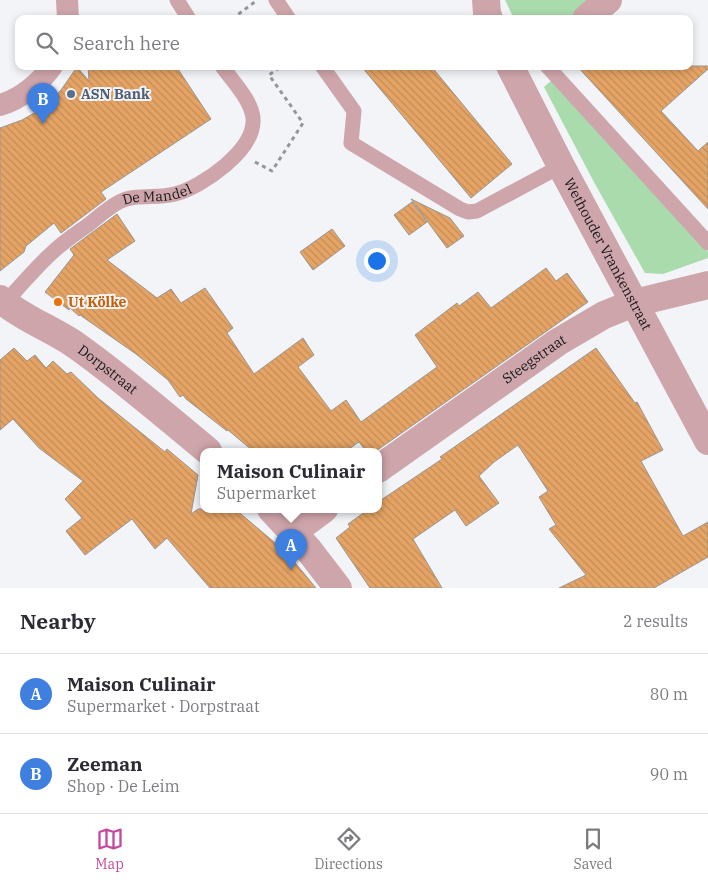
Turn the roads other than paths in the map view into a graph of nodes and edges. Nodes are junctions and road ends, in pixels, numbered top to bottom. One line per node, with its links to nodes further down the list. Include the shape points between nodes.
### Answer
1 (66, 0): 6 (street)
2 (177, 0): 7 (lane)
3 (276, 0): 8 (lane)
4 (486, 0): 9 (street)
5 (608, 0): 10 (street)
6 (68, 15)
7 (186, 15)
8 (286, 15)
9 (488, 15)
10 (591, 15)
11 (49, 70): 16 (street, via 24,93)
12 (225, 70): 20 (lane, De Mandel, via 249,104 253,119 251,132 237,153 206,180 175,194 126,198 113,205 54,250)
13 (325, 70): 17 (lane, via 354,112 351,143 460,209 477,211)
14 (518, 70): 17 (street, Wethouder Vrankenstraat)
15 (551, 70): 18 (lane)
16 (0, 105)
17 (561, 166): 21 (street, Wethouder Vrankenstraat)
18 (708, 243)
19 (708, 285): 21 (street, Steegstraat)
20 (2, 302): 23 (street, Dorpstraat, via 69,340)
21 (634, 303): 22 (street, Wethouder Vrankenstraat); 24 (street, Steegstraat, via 604,315 558,342)
22 (708, 441)
23 (204, 448)
24 (382, 466)
25 (275, 513): 27 (street)
26 (319, 513): 27 (street)
27 (293, 532): 28 (street)
28 (338, 588)

